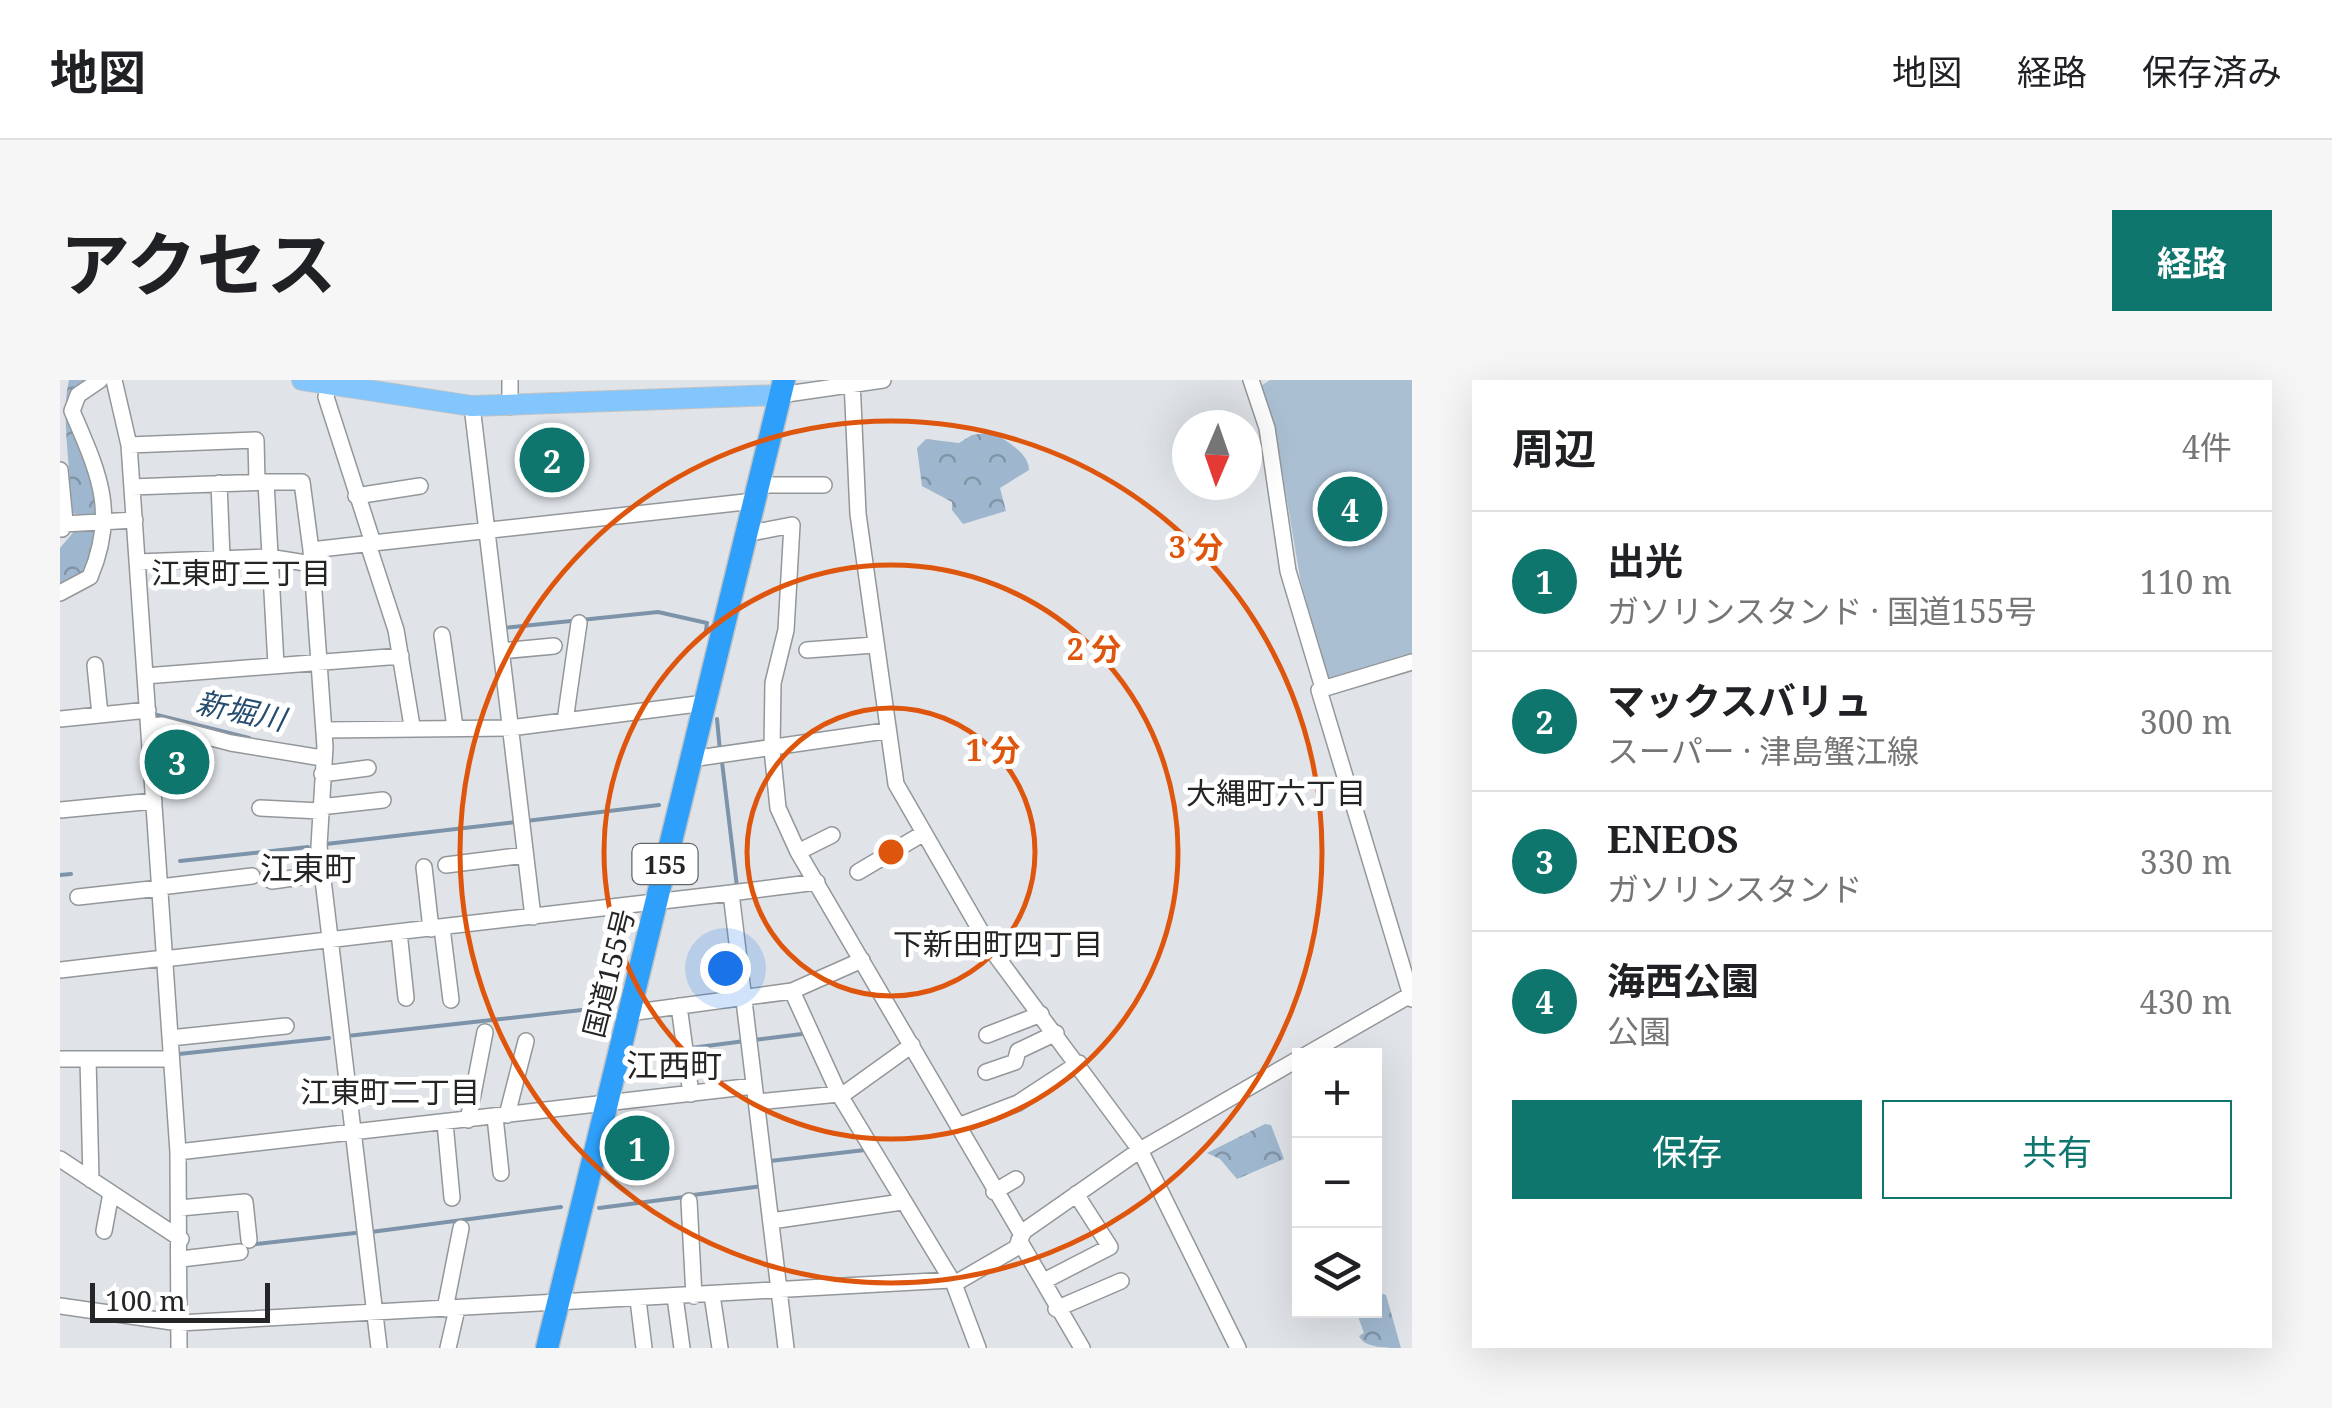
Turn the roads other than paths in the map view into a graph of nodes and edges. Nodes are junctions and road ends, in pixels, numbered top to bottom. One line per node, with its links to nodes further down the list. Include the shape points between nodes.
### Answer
1 (100, 380): 24 (street, via 78,395 72,410 100,478)
2 (114, 380): 14 (street)
3 (302, 380): 7 (main road)
4 (510, 380): 13 (street)
5 (883, 380): 8 (street)
6 (1251, 380): 46 (street, via 1267,428 1288,571)
7 (330, 382): 10 (main road); 22 (street, via 326,398)
8 (852, 384): 9 (street); 36 (street)
9 (782, 388): 11 (main road); 21 (highway, 国道155号 / 155)
10 (417, 389): 12 (main road)
11 (678, 389): 13 (main road)
12 (472, 406): 13 (main road); 26 (street)
13 (510, 407)
14 (130, 445): 16 (street, via 256,440); 20 (street)
15 (60, 470): 25 (street)
16 (261, 482): 17 (street); 29 (street); 30 (street, via 302,482)
17 (219, 484): 20 (street); 31 (street)
18 (824, 485): 21 (street)
19 (420, 486): 22 (street)
20 (132, 487): 23 (street)
21 (756, 493): 26 (street); 27 (highway, 国道155号 / 155)
22 (356, 496): 28 (street)
23 (135, 520): 24 (street); 32 (street)
24 (106, 522): 25 (street); 33 (street, via 90,577)
25 (62, 528)
26 (487, 530): 28 (street); 39 (street)
27 (746, 534): 47 (highway, 国道155号 / 155); 57 (street, via 792,526)
28 (370, 543): 30 (street); 40 (street)
29 (268, 557): 30 (street); 31 (street); 44 (street)
30 (312, 557): 41 (street)
31 (222, 558): 32 (street)
32 (138, 562): 45 (street)
33 (60, 593)
34 (579, 623): 51 (street)
35 (442, 635): 53 (street)
36 (874, 645): 38 (street); 56 (street)
37 (554, 646): 39 (street)
38 (807, 650)
39 (501, 651): 54 (street)
40 (401, 656): 41 (street); 52 (street)
41 (321, 662): 44 (street); 55 (street)
42 (1412, 662): 46 (street)
43 (94, 664): 48 (street)
44 (276, 665): 45 (street)
45 (145, 676): 49 (street)
46 (1322, 688): 89 (street)
47 (705, 703): 51 (street); 58 (highway, 国道155号 / 155)
48 (100, 715): 49 (street); 50 (street)
49 (148, 718): 59 (street); 62 (street)
50 (60, 720)
51 (565, 721): 54 (street)
52 (412, 726): 53 (street); 55 (street)
53 (455, 727): 54 (street)
54 (510, 728): 69 (street)
55 (324, 730): 59 (street)
56 (886, 731): 57 (street); 66 (street, via 896,784)
57 (772, 750): 58 (street); 68 (street, via 778,808)
58 (691, 759): 80 (highway, 国道155号 / 155)
59 (322, 766): 60 (street); 64 (street)
60 (368, 768)
61 (383, 800): 64 (street)
62 (154, 801): 65 (street); 77 (street)
63 (260, 808): 64 (street)
64 (320, 809): 73 (street)
65 (60, 810)
66 (924, 833): 72 (street); 95 (street, via 992,949)
67 (832, 835): 68 (street)
68 (798, 852): 76 (street)
69 (525, 855): 70 (street); 81 (street)
70 (446, 866)
71 (424, 867): 82 (street)
72 (858, 872)
73 (322, 874): 75 (street); 84 (street)
74 (252, 876): 77 (street)
75 (272, 881)
76 (817, 882): 78 (street); 86 (street)
77 (160, 888): 79 (street); 85 (street)
78 (731, 892): 80 (street); 90 (street)
79 (78, 897)
80 (656, 904): 81 (street); 94 (highway, 国道155号 / 155)
81 (532, 917): 82 (street)
82 (436, 928): 83 (street); 92 (street)
83 (399, 932): 84 (street); 91 (street)
84 (330, 940): 85 (street); 118 (street)
85 (164, 958): 87 (street); 100 (street)
86 (862, 960): 88 (street); 102 (street)
87 (60, 970)
88 (792, 991): 90 (street); 112 (street)
89 (1412, 996): 103 (street)
90 (744, 997): 93 (street); 111 (street)
91 (405, 998)
92 (451, 1000)
93 (679, 1006): 94 (street); 110 (street)
94 (629, 1013): 113 (highway, 国道155号 / 155)
95 (1041, 1014): 98 (street); 99 (street)
96 (286, 1026): 100 (street)
97 (485, 1032): 115 (street)
98 (1056, 1033): 107 (street); 109 (street, via 1018,1051 1015,1062)
99 (988, 1035)
100 (170, 1038): 106 (street)
101 (526, 1041): 114 (street)
102 (912, 1045): 112 (street); 117 (street)
103 (1318, 1048)
104 (60, 1058): 105 (street)
105 (88, 1059): 106 (street); 124 (street)
106 (171, 1060): 120 (street)
107 (1079, 1063): 117 (street, via 1018,1102); 119 (street)
108 (1292, 1063): 119 (street)
109 (986, 1072)
110 (691, 1094): 111 (street); 113 (street)
111 (755, 1094): 112 (street); 132 (street)
112 (840, 1095): 130 (street)
113 (607, 1104): 114 (street); 146 (highway, 国道155号 / 155)
114 (501, 1116): 115 (street); 122 (street)
115 (468, 1120): 116 (street)
116 (445, 1123): 118 (street); 128 (street)
117 (958, 1126): 125 (street)
118 (352, 1133): 120 (street); 150 (street)
119 (1140, 1150): 127 (street); 162 (street)
120 (178, 1152): 131 (street)
121 (60, 1159): 124 (street)
122 (501, 1173)
123 (1016, 1178): 125 (street)
124 (91, 1180): 126 (street)
125 (994, 1192): 135 (street)
126 (111, 1193): 134 (street); 136 (street)
127 (1076, 1194): 135 (street); 138 (street, via 1110,1247)
128 (452, 1198)
129 (689, 1201): 143 (street)
130 (902, 1202): 132 (street); 140 (street)
131 (180, 1208): 136 (street); 137 (street, via 245,1202 244,1246)
132 (770, 1220): 141 (street)
133 (461, 1228): 148 (street)
134 (104, 1230)
135 (1021, 1238): 138 (street); 140 (street, via 1016,1248)
136 (181, 1240): 137 (street)
137 (180, 1260): 151 (street)
138 (1044, 1281): 149 (street)
139 (1121, 1281): 149 (street)
140 (952, 1282): 141 (street); 160 (street)
141 (779, 1291): 142 (street); 159 (street)
142 (712, 1295): 143 (street); 158 (street)
143 (694, 1296): 144 (street)
144 (675, 1298): 145 (street); 157 (street)
145 (638, 1300): 146 (street); 156 (street)
146 (558, 1305): 148 (street); 155 (highway, 国道155号 / 155)
147 (60, 1306): 151 (street)
148 (451, 1309): 150 (street); 154 (street)
149 (1056, 1309): 161 (street)
150 (375, 1312): 151 (street); 153 (street)
151 (179, 1323): 152 (street)
152 (179, 1348)
153 (379, 1348)
154 (448, 1348)
155 (547, 1348)
156 (644, 1348)
157 (682, 1348)
158 (720, 1348)
159 (786, 1348)
160 (978, 1348)
161 (1082, 1348)
162 (1236, 1348)

